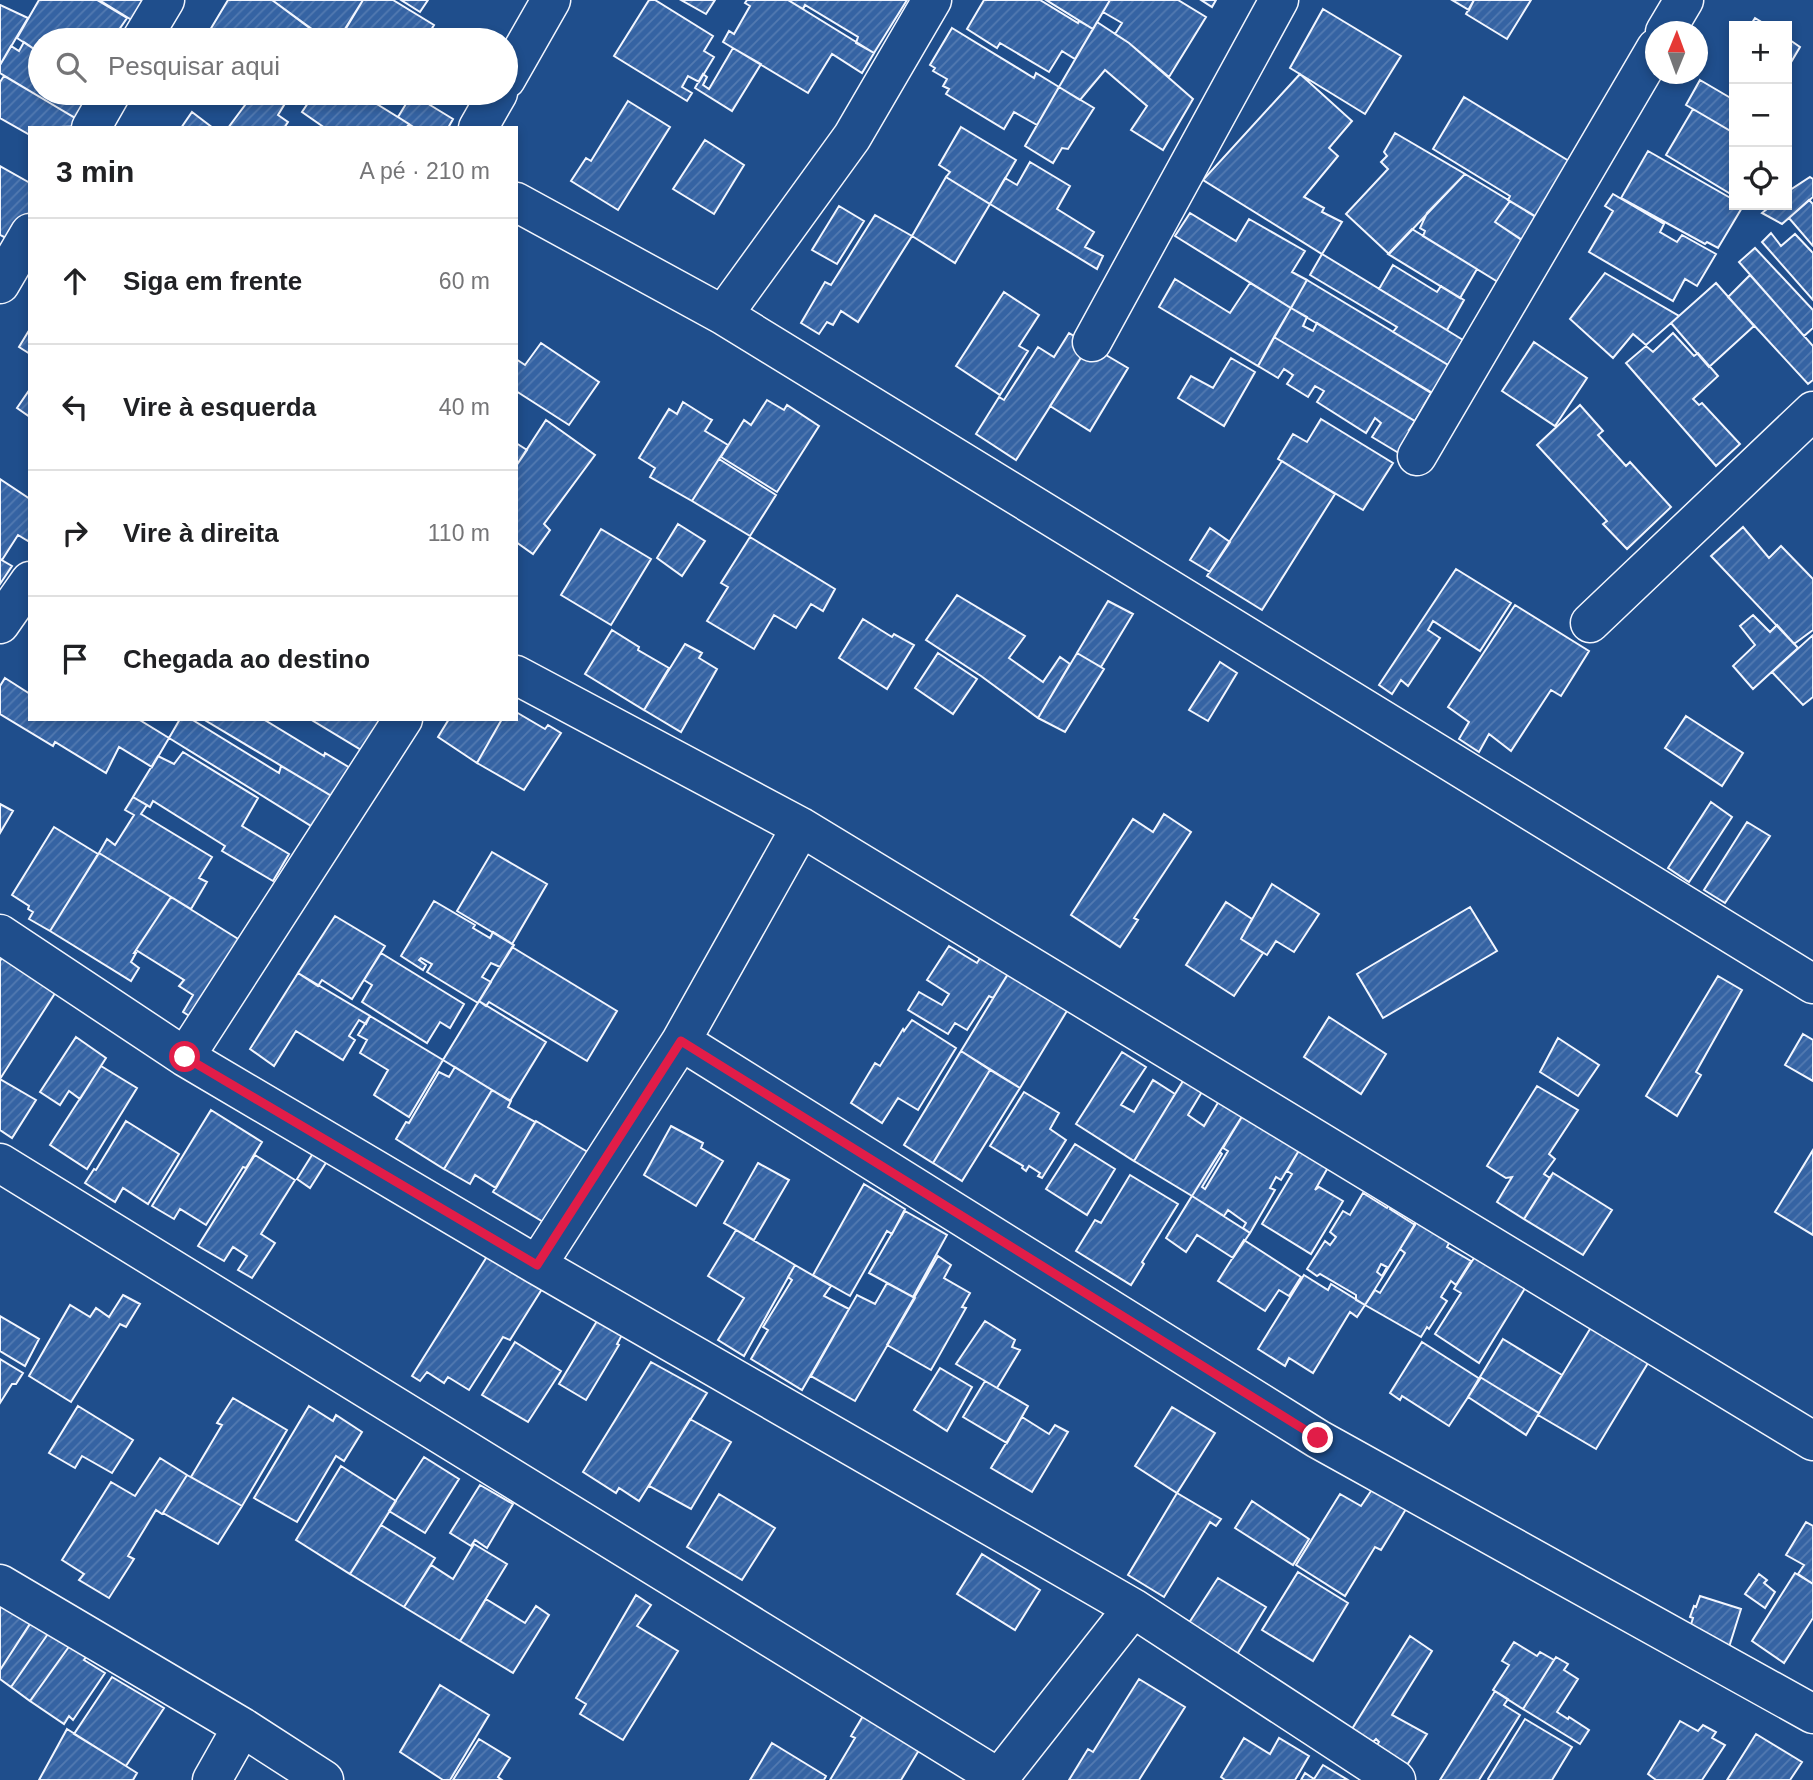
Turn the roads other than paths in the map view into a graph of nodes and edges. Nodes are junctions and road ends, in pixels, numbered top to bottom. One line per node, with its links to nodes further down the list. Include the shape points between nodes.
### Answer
1 (165, 0): 7 (street)
2 (551, 0): 8 (street)
3 (932, 0): 17 (street, via 852,137)
4 (1279, 0): 18 (street)
5 (1684, 0): 6 (street)
6 (1672, 21)
7 (148, 28)
8 (518, 58)
9 (1645, 67): 20 (street)
10 (104, 105): 12 (street)
11 (491, 105): 13 (street)
12 (92, 126)
13 (479, 126)
14 (518, 203): 17 (street)
15 (28, 236): 16 (street)
16 (0, 284)
17 (723, 315): 28 (street)
18 (1092, 342)
19 (1813, 411): 22 (street)
20 (1417, 456)
21 (28, 584): 23 (street)
22 (1590, 623)
23 (0, 624)
24 (518, 676): 26 (street)
25 (402, 721): 30 (street)
26 (801, 827): 29 (street); 33 (street)
27 (0, 934): 30 (street)
28 (1813, 984)
29 (681, 1041): 32 (street); 36 (street, via 1318,1438)
30 (185, 1057): 32 (street)
31 (0, 1163): 38 (street)
32 (537, 1265): 35 (street)
33 (1813, 1441)
34 (0, 1584): 37 (street)
35 (1133, 1608): 38 (street); 41 (street)
36 (1813, 1714)
37 (242, 1727): 39 (street); 40 (street)
38 (1001, 1779)
39 (212, 1780)
40 (324, 1780)
41 (1396, 1780)

